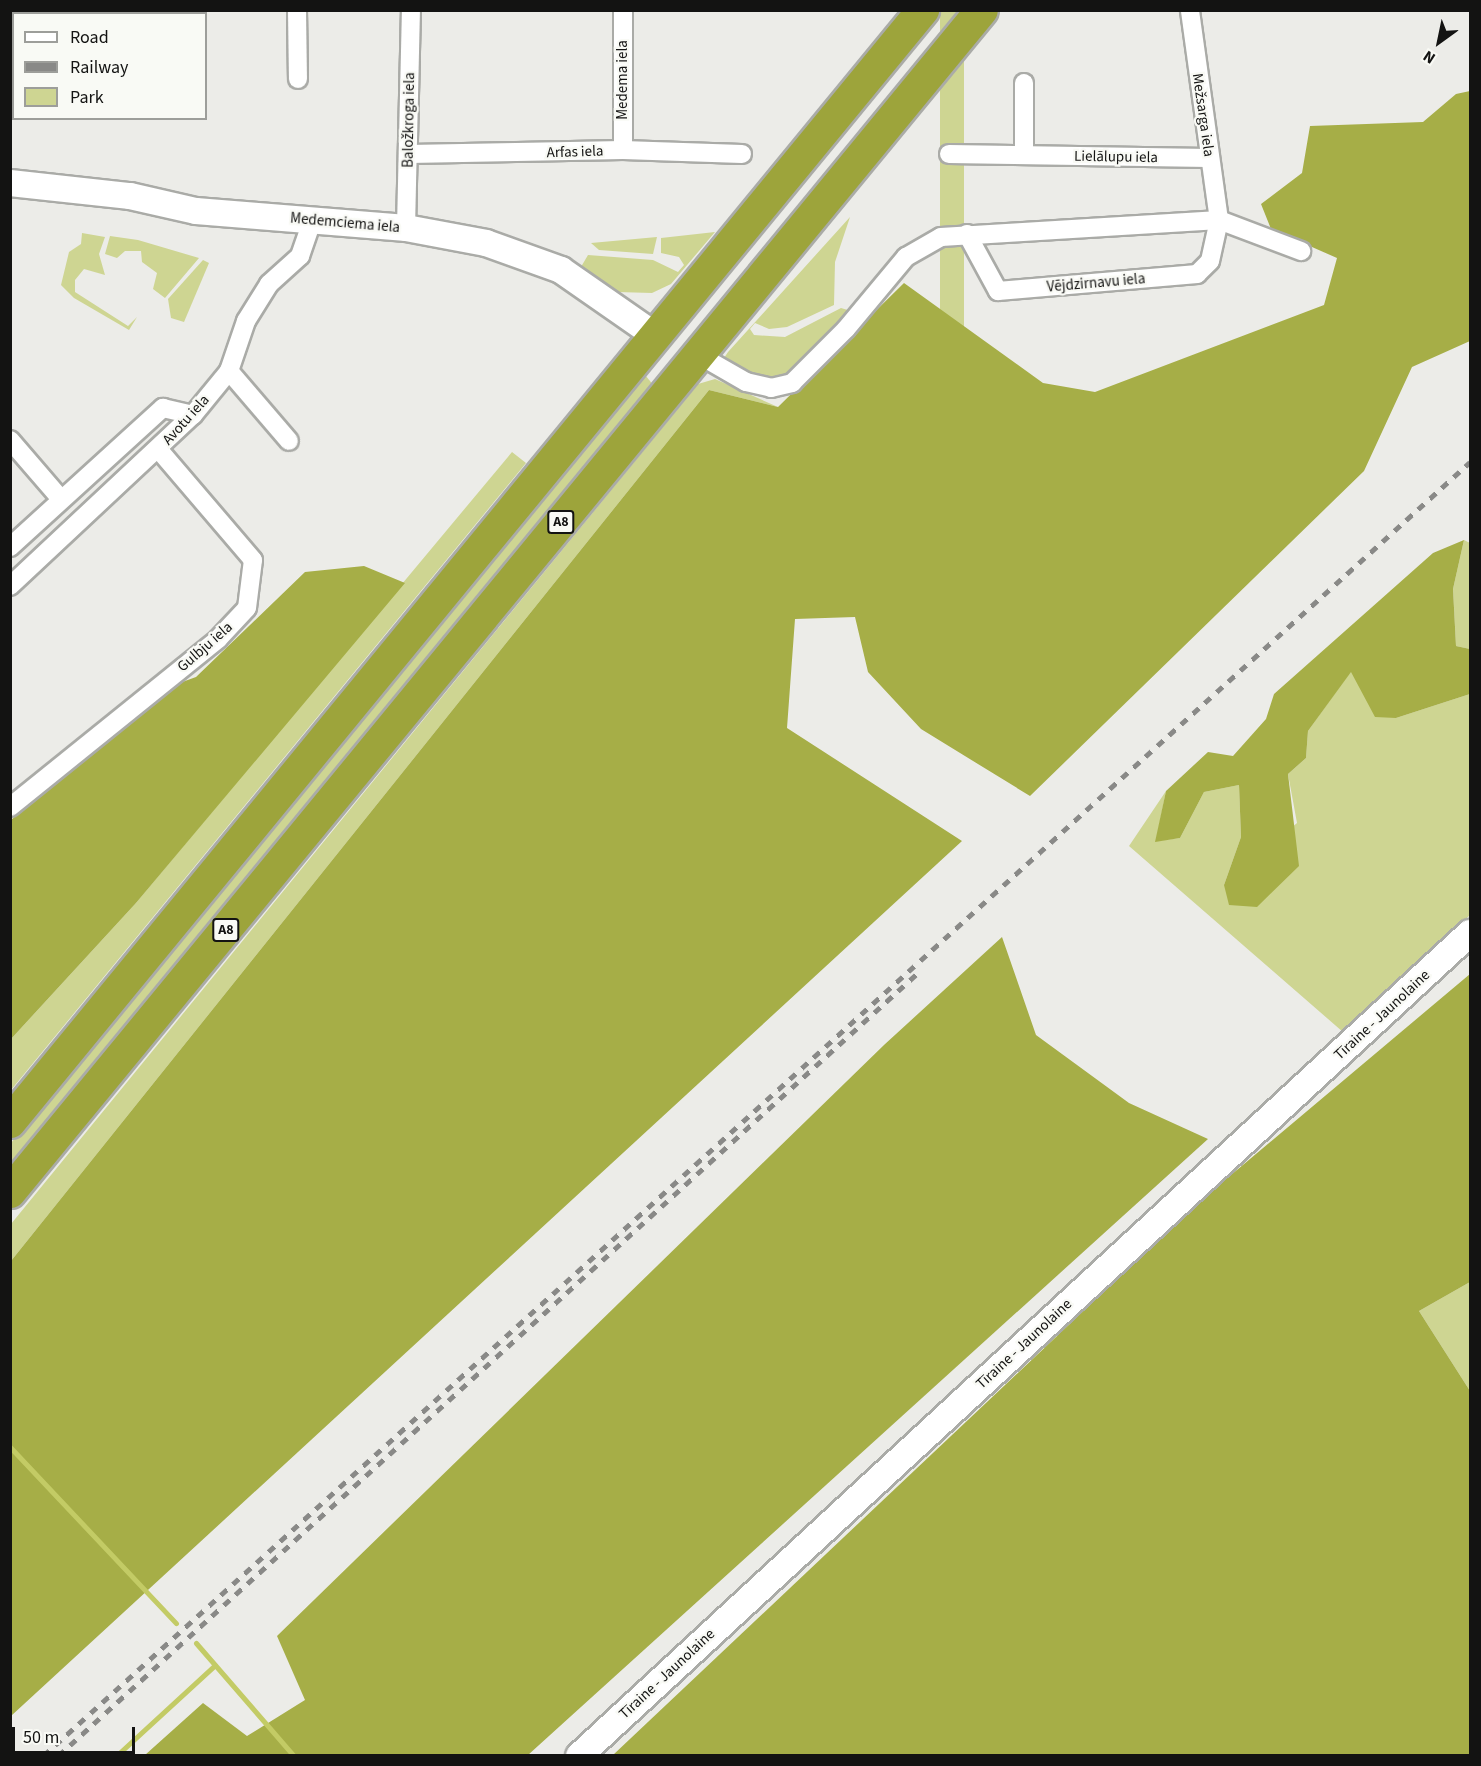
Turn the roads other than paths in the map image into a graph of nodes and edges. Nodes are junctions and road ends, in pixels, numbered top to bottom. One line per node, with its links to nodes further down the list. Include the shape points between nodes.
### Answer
1 (297, 10): 7 (street)
2 (411, 10): 10 (street, Baložkroga iela)
3 (622, 10): 9 (street, Medema iela)
4 (923, 10): 21 (highway)
5 (982, 10): 22 (highway, A8)
6 (1190, 10): 14 (street, Mežsarga iela)
7 (298, 79)
8 (1024, 83): 13 (street)
9 (623, 150): 10 (street, Arfas iela); 11 (street, Arfas iela)
10 (409, 154): 18 (street, Baložkroga iela)
11 (742, 154)
12 (949, 154): 13 (street, Lielālupu iela)
13 (1024, 155): 14 (street, Lielālupu iela)
14 (1209, 158): 17 (street, Mežsarga iela)
15 (10, 183): 16 (main road, Medemciema iela, via 130,196 196,211)
16 (313, 219): 18 (main road, Medemciema iela); 23 (street, Avotu iela, via 300,256 269,285 246,321)
17 (1219, 220): 19 (street); 19 (street, Vējdzirnavu iela, via 1210,261 1197,274 998,291); 20 (street)
18 (406, 228): 21 (main road, Medemciema iela, via 486,243 561,270)
19 (967, 234): 22 (street, via 919,245 792,383 771,388 746,382)
20 (1301, 251)
21 (656, 336): 33 (highway)
22 (699, 355): 34 (highway, A8)
23 (229, 371): 24 (street, Avotu iela); 26 (street)
24 (193, 415): 27 (street, Avotu iela); 28 (street, via 163,408)
25 (10, 440): 28 (street)
26 (289, 441)
27 (159, 450): 30 (street, Avotu iela); 31 (street, Gulbju iela, via 253,560 247,608 219,639)
28 (61, 499): 29 (street)
29 (10, 547)
30 (10, 586)
31 (10, 807)
32 (1470, 933): 35 (main road, Tīraine - Jaunolaine)
33 (10, 1122)
34 (10, 1192)
35 (579, 1755)

